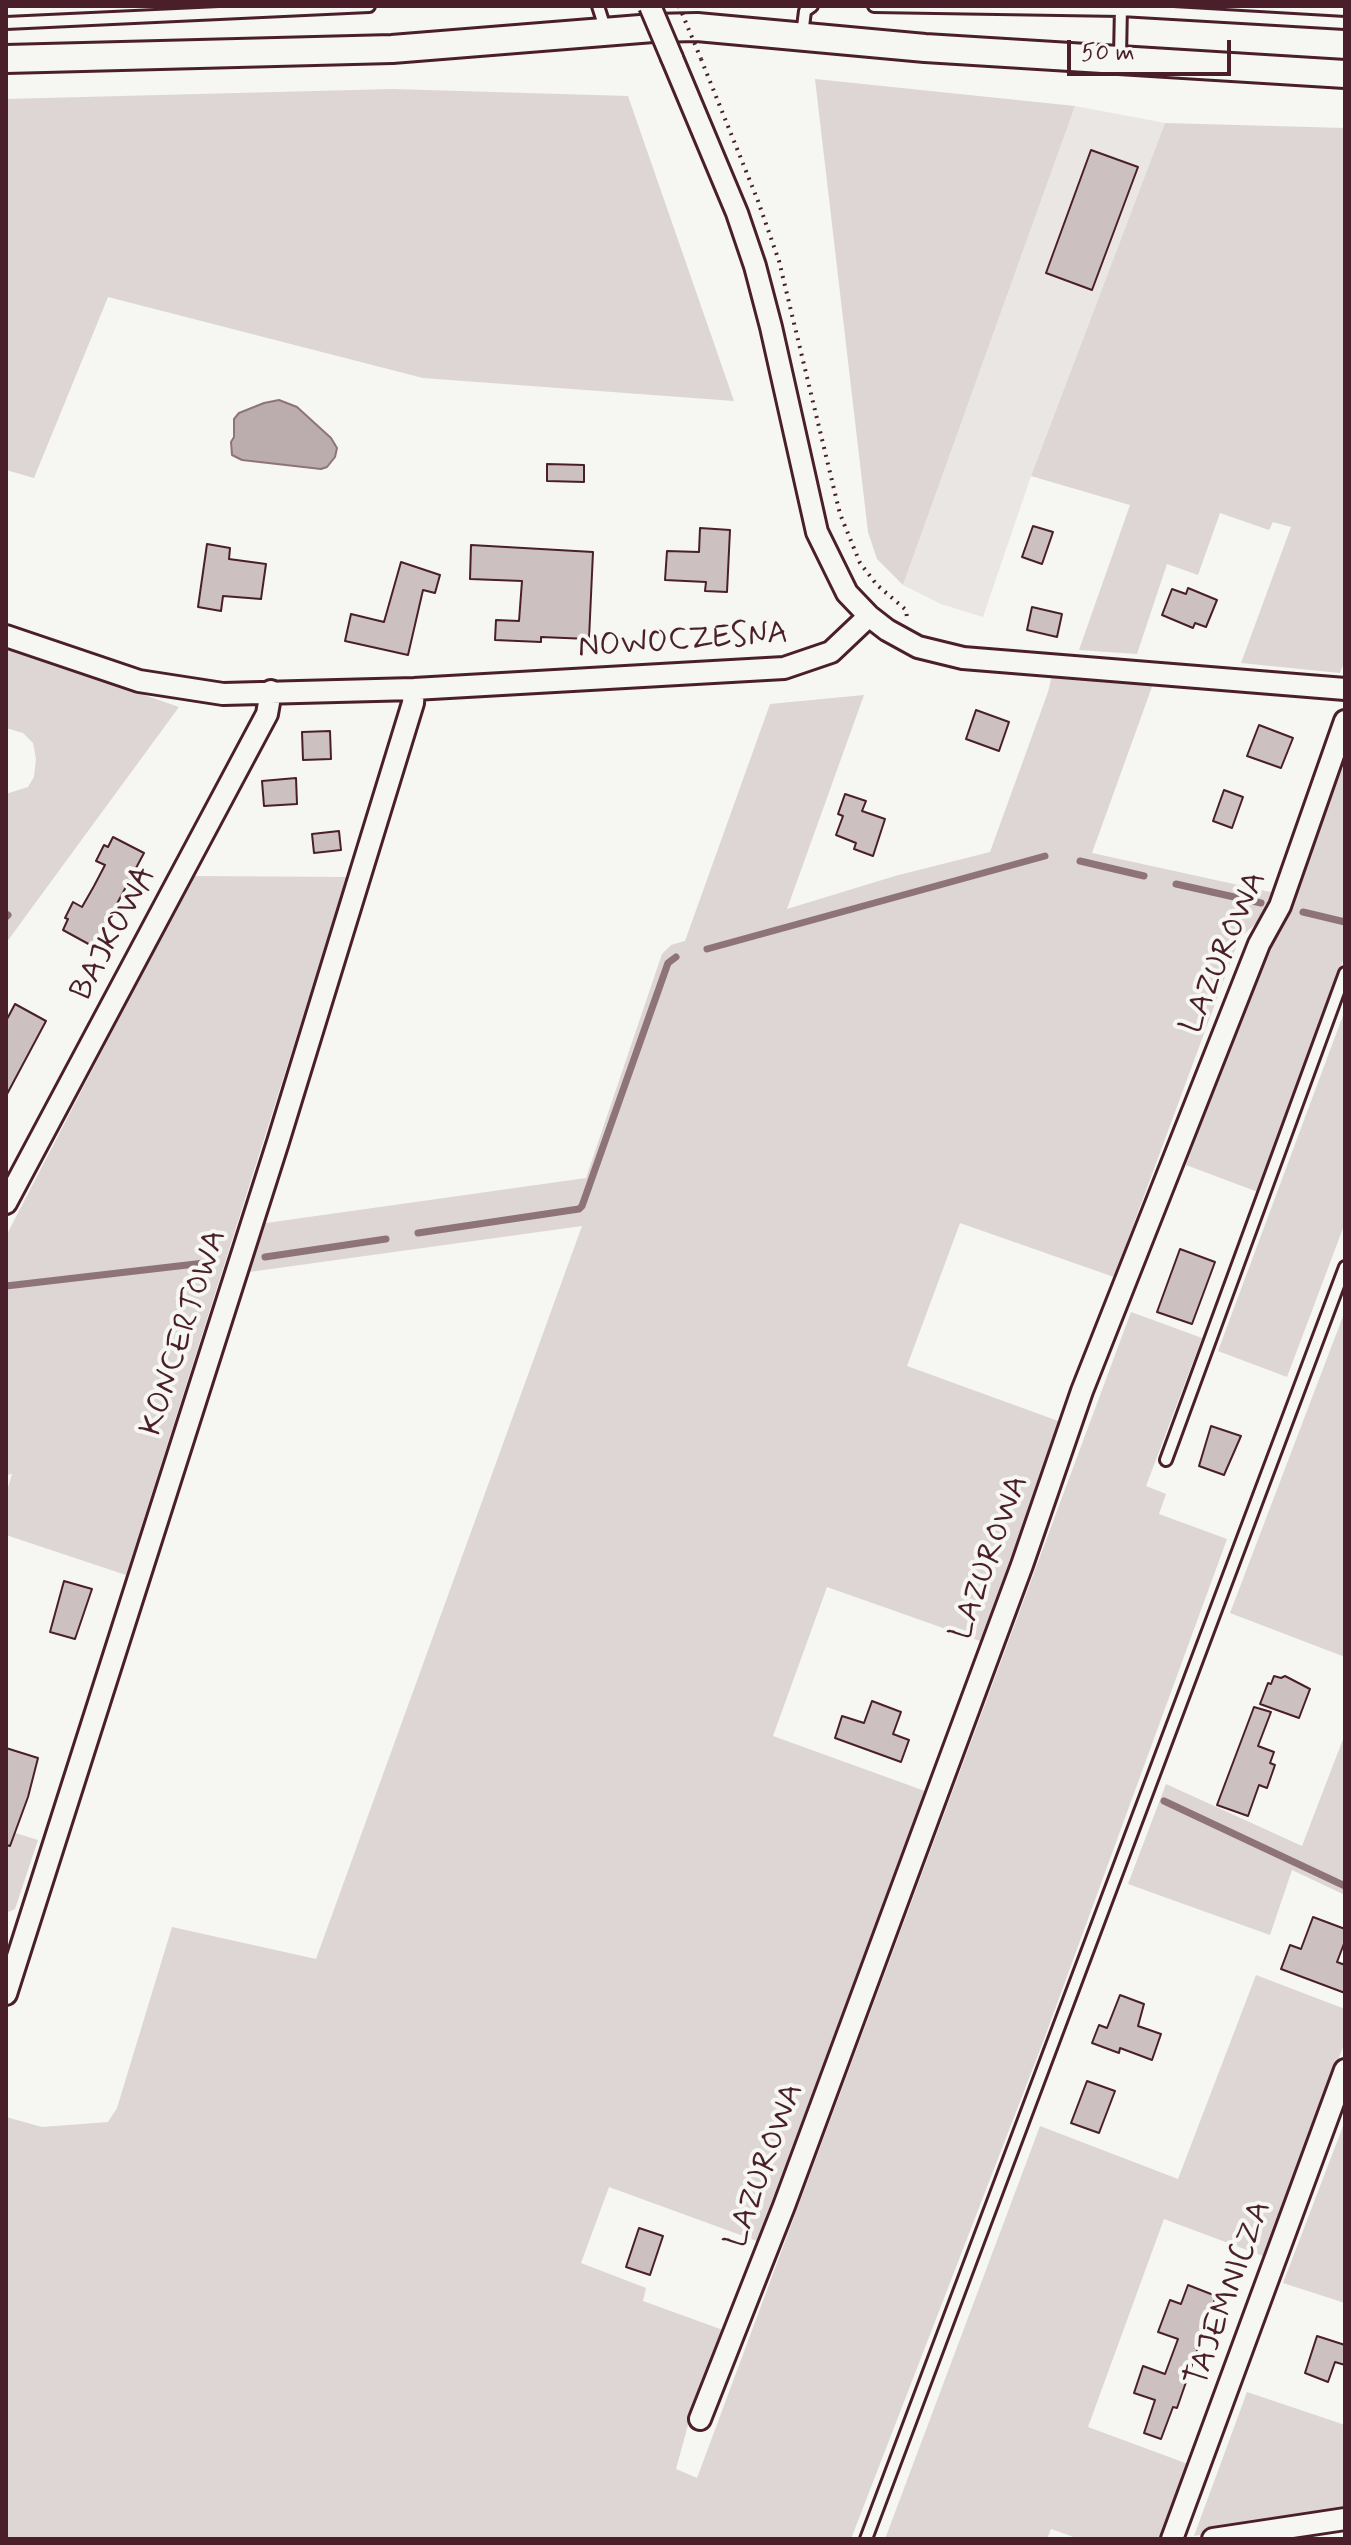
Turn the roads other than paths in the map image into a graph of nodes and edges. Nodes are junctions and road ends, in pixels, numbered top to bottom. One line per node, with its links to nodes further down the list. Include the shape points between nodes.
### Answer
1 (369, 6): 7 (lane)
2 (598, 6): 9 (lane)
3 (650, 6): 14 (street, bridge, via 755,266 817,532 847,593)
4 (812, 6): 10 (lane, via 805,11)
5 (874, 6): 6 (lane)
6 (1121, 8): 8 (lane); 12 (lane)
7 (6, 23)
8 (1345, 23)
9 (606, 32): 10 (street, via 697,27); 11 (street, via 326,52)
10 (802, 37): 12 (street)
11 (6, 59)
12 (1120, 59): 13 (street)
13 (1345, 74)
14 (869, 616): 16 (street, NOWOCZESNA, via 831,652 784,668); 17 (street, via 918,647 963,658)
15 (6, 636): 18 (street, NOWOCZESNA, via 139,681 223,694)
16 (414, 689): 18 (street, NOWOCZESNA); 24 (street, KONCERTOWA, via 278,1142)
17 (1345, 689)
18 (271, 691): 21 (street, BAJKOWA, via 267,714)
19 (1345, 721): 27 (street, LAZUROWA, via 1280,906 1259,944 1082,1391 784,2206)
20 (1345, 973): 23 (lane)
21 (6, 1203)
22 (1345, 1267): 29 (lane)
23 (1166, 1460)
24 (14, 1938): 25 (street, KONCERTOWA)
25 (6, 1994)
26 (1345, 2070): 30 (street, TAJEMNICZA)
27 (700, 2419)
28 (1345, 2519): 31 (street)
29 (866, 2539)
30 (1172, 2539)
31 (1213, 2539)

